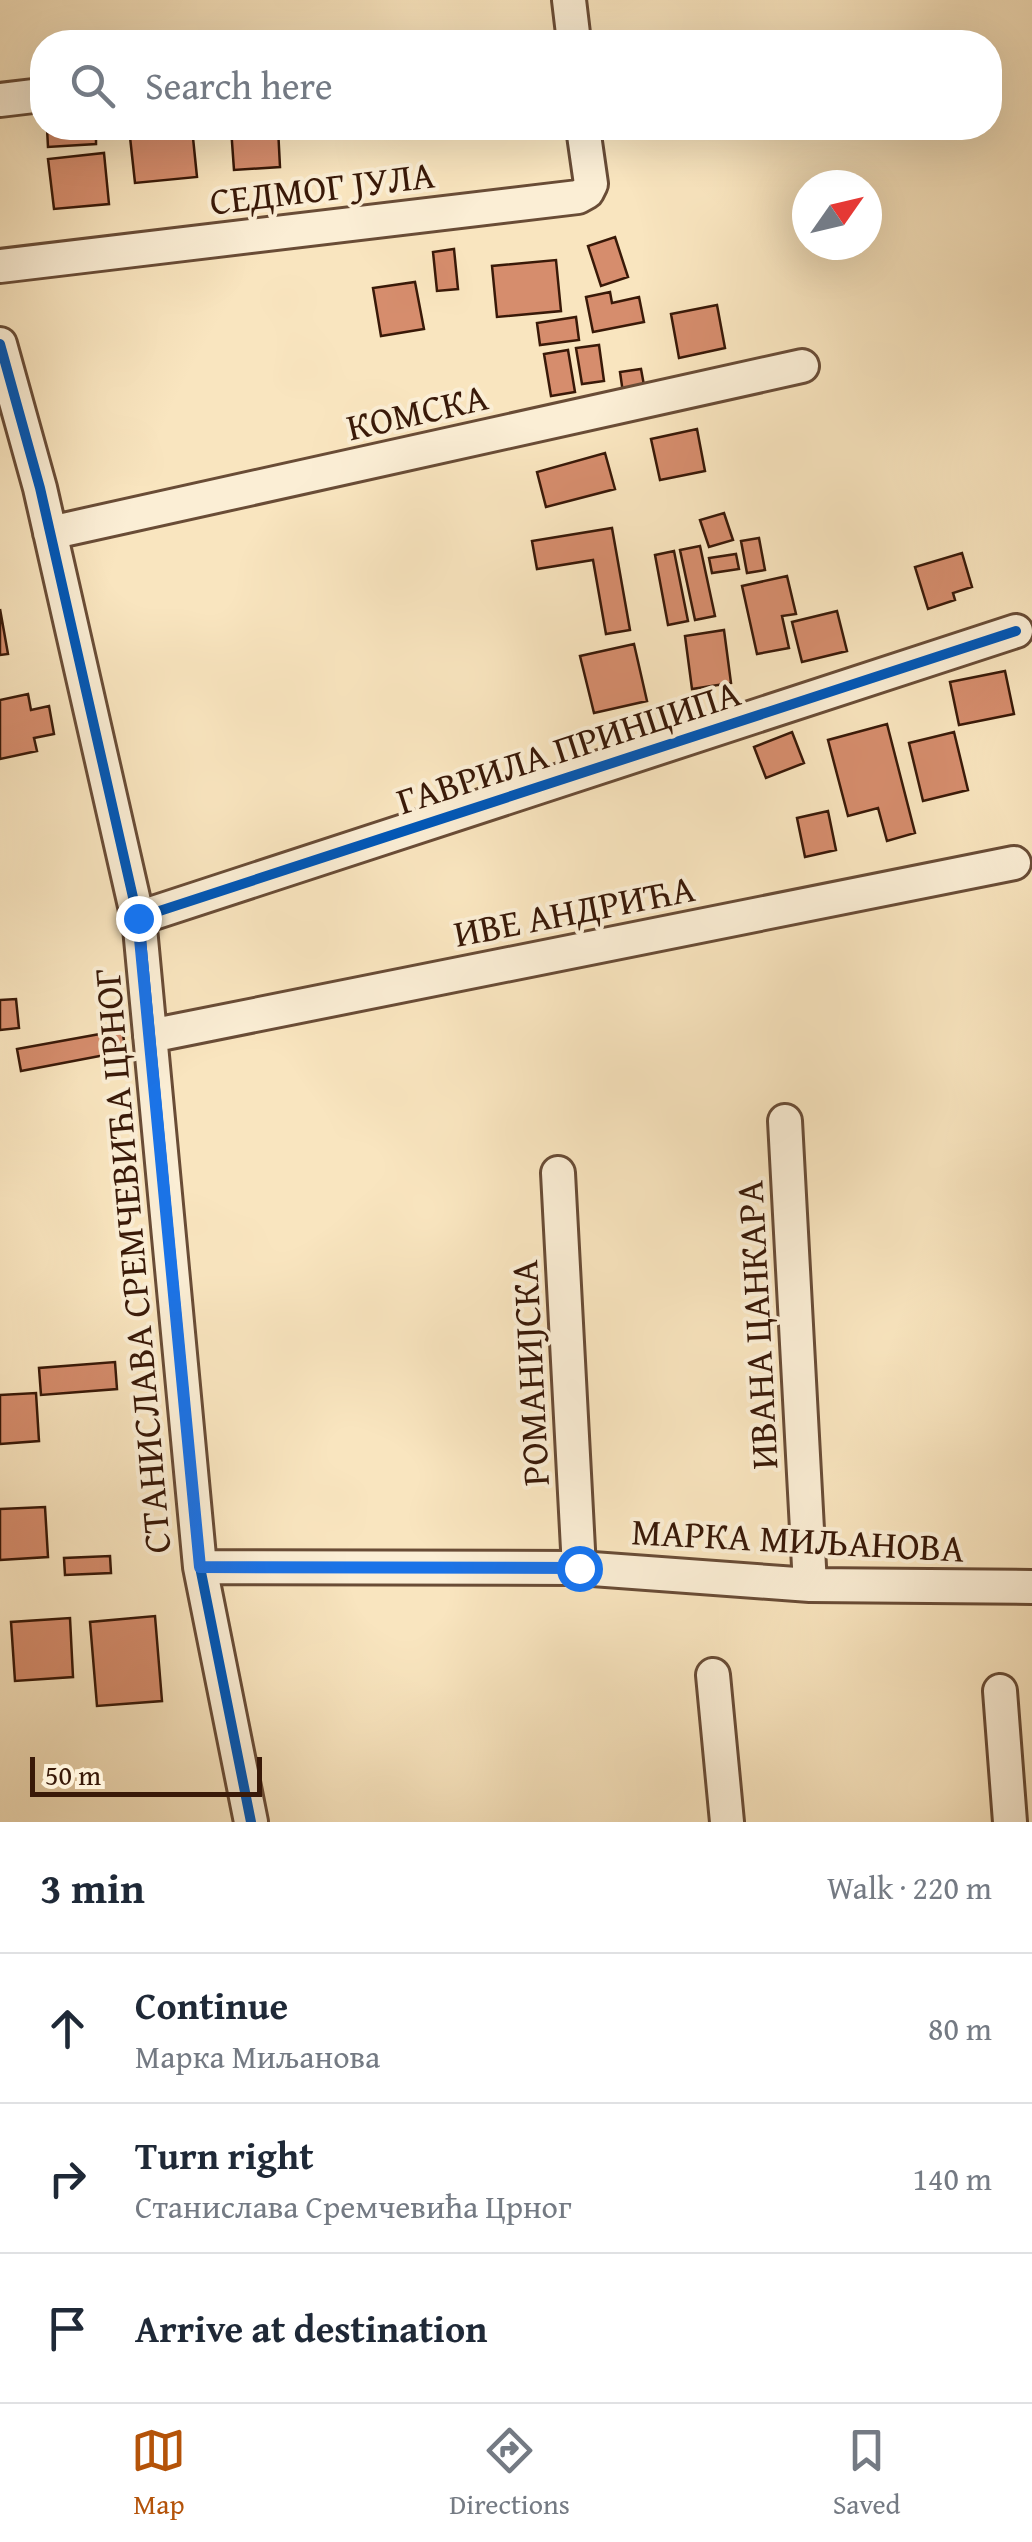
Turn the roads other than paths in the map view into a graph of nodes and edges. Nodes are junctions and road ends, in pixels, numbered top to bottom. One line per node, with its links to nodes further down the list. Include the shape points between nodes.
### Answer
1 (569, 0): 2 (street)
2 (573, 30)
3 (30, 96): 4 (street)
4 (0, 100)
5 (585, 140): 6 (street, СЕДМОГ ЈУЛА, via 591,184 578,197)
6 (0, 266)
7 (0, 344): 9 (street, СТАНИСЛАВА СРЕМЧЕВИЋА ЦРНОГ)
8 (802, 366): 9 (street, КОМСКА)
9 (50, 533): 12 (street, СТАНИСЛАВА СРЕМЧЕВИЋА ЦРНОГ)
10 (1016, 631): 12 (street, ГАВРИЛА ПРИНЦИПА)
11 (1014, 862): 13 (street, ИВЕ АНДРИЋА)
12 (138, 918): 13 (street, СТАНИСЛАВА СРЕМЧЕВИЋА ЦРНОГ)
13 (150, 1036): 16 (street, СТАНИСЛАВА СРЕМЧЕВИЋА ЦРНОГ)
14 (785, 1121): 18 (street, ИВАНА ЦАНКАРА)
15 (558, 1173): 17 (street, РОМАНИЈСКА)
16 (200, 1567): 17 (street, МАРКА МИЉАНОВА); 22 (street, СТАНИСЛАВА СРЕМЧЕВИЋА ЦРНОГ)
17 (579, 1568): 18 (street, МАРКА МИЉАНОВА)
18 (810, 1585): 19 (street, МАРКА МИЉАНОВА)
19 (1032, 1588)
20 (713, 1675): 23 (street)
21 (1000, 1692): 24 (street)
22 (251, 1822)
23 (728, 1822)
24 (1010, 1822)

